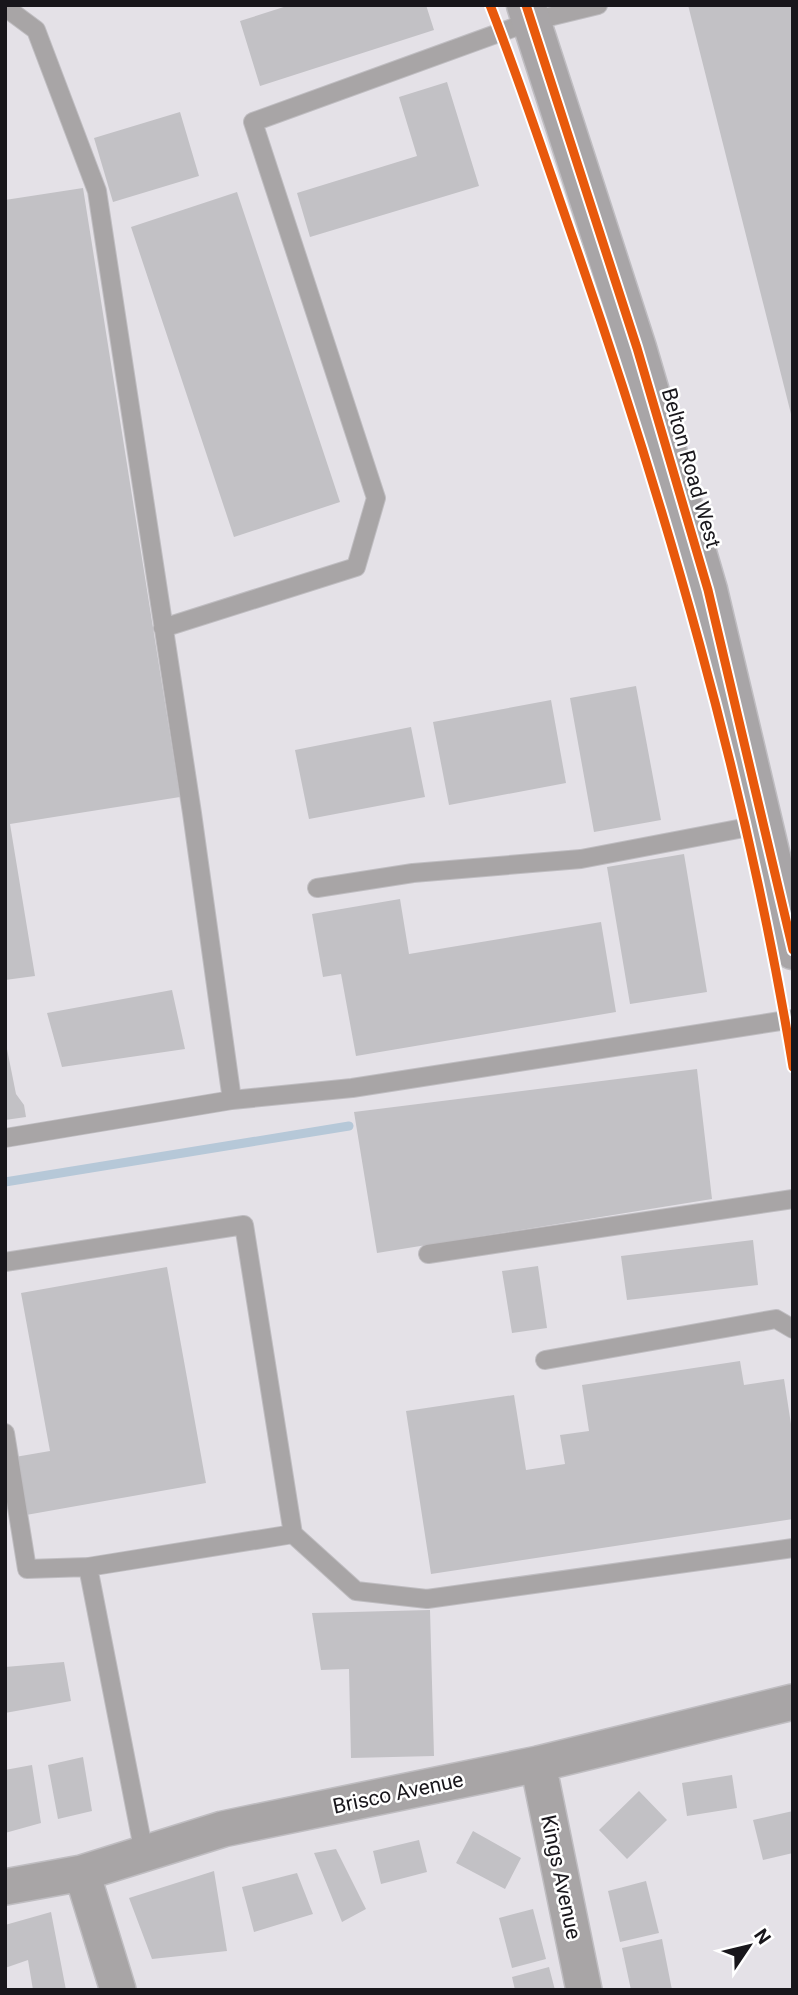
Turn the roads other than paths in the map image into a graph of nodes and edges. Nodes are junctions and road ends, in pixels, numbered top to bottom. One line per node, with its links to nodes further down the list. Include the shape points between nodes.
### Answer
1 (598, 5): 3 (lane)
2 (5, 7): 4 (lane, via 36,30 97,191)
3 (529, 13): 4 (lane, via 254,122 376,498 356,567); 5 (street, Belton Road West, via 679,489)
4 (163, 628): 9 (lane)
5 (764, 824): 6 (lane, via 581,859 413,873); 7 (street, Belton Road West)
6 (317, 888)
7 (793, 950)
8 (793, 1019): 9 (lane, via 352,1088)
9 (232, 1100): 10 (lane)
10 (5, 1138)
11 (793, 1199): 12 (lane)
12 (428, 1254)
13 (5, 1262): 17 (lane, via 244,1225)
14 (793, 1329): 15 (lane, via 776,1319 765,1320)
15 (545, 1360)
16 (5, 1433): 19 (lane, via 27,1569)
17 (293, 1534): 18 (lane, via 356,1591 427,1599); 19 (lane)
18 (793, 1548)
19 (88, 1567): 22 (lane)
20 (792, 1704): 21 (street, Brisco Avenue)
21 (538, 1764): 22 (street, Brisco Avenue, via 223,1829); 26 (street, Kings Avenue)
22 (144, 1853): 23 (street, Brisco Avenue)
23 (82, 1872): 24 (street, Brisco Avenue); 25 (street)
24 (5, 1886)
25 (118, 1990)
26 (584, 1990)

